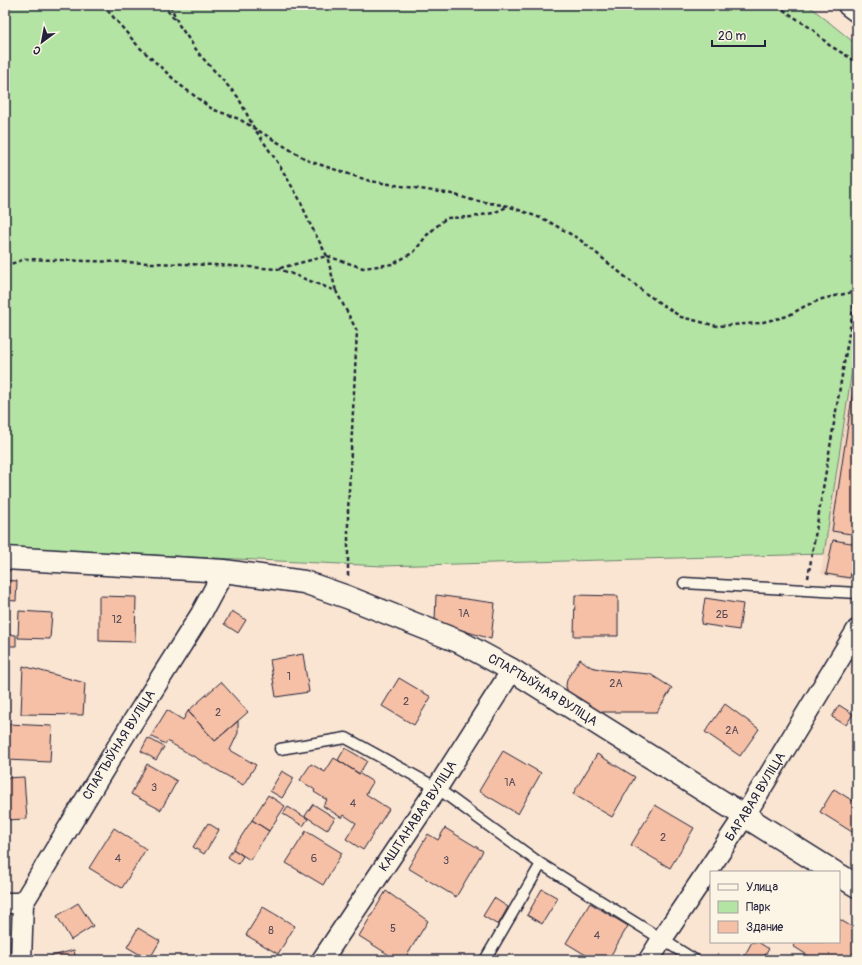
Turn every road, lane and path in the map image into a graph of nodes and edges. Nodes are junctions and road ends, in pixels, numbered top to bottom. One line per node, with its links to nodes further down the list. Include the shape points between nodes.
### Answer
1 (103, 5): 9 (path, via 138,46 180,85 212,108)
2 (162, 5): 7 (path)
3 (170, 5): 7 (path)
4 (778, 5): 8 (path, via 812,28 829,45)
5 (849, 5): 6 (street)
6 (857, 11)
7 (179, 25): 9 (path, via 200,55 238,97)
8 (857, 62)
9 (254, 128): 10 (path, via 309,161 370,181); 11 (path, via 300,200)
10 (508, 206): 11 (path, via 492,213 472,217 446,218 427,235 414,252 394,264 363,268); 15 (path, via 546,220 579,239 645,293 680,317 717,326 759,323 788,316 822,299)
11 (327, 256): 13 (path); 14 (path)
12 (5, 266): 13 (path, via 25,259)
13 (279, 269): 14 (path)
14 (336, 291): 21 (path, via 357,331 348,510)
15 (856, 291): 19 (path)
16 (5, 558): 17 (street, СПАРТЫЎНАЯ ВУЛІЦА)
17 (224, 571): 21 (street, СПАРТЫЎНАЯ ВУЛІЦА, via 304,582); 31 (street, СПАРТЫЎНАЯ ВУЛІЦА, via 201,614 123,738)
18 (684, 583): 19 (lane)
19 (806, 590): 20 (lane)
20 (857, 593)
21 (347, 597): 23 (street, СПАРТЫЎНАЯ ВУЛІЦА, via 460,642)
22 (857, 630): 26 (street, БАРАВАЯ ВУЛІЦА)
23 (512, 670): 25 (street, КАШТАНАВАЯ ВУЛІЦА); 26 (street, СПАРТЫЎНАЯ ВУЛІЦА)
24 (280, 748): 25 (lane, via 346,738)
25 (437, 788): 27 (lane); 34 (street, КАШТАНАВАЯ ВУЛІЦА)
26 (746, 815): 28 (street, СПАРТЫЎНАЯ ВУЛІЦА); 32 (street, БАРАВАЯ ВУЛІЦА)
27 (541, 864): 32 (lane); 35 (lane)
28 (832, 871)
29 (840, 876): 30 (street)
30 (857, 886)
31 (14, 903): 33 (street)
32 (662, 939): 36 (street, БАРАВАЯ ВУЛІЦА); 37 (lane)
33 (21, 960)
34 (322, 960)
35 (485, 960)
36 (649, 960)
37 (695, 960)

